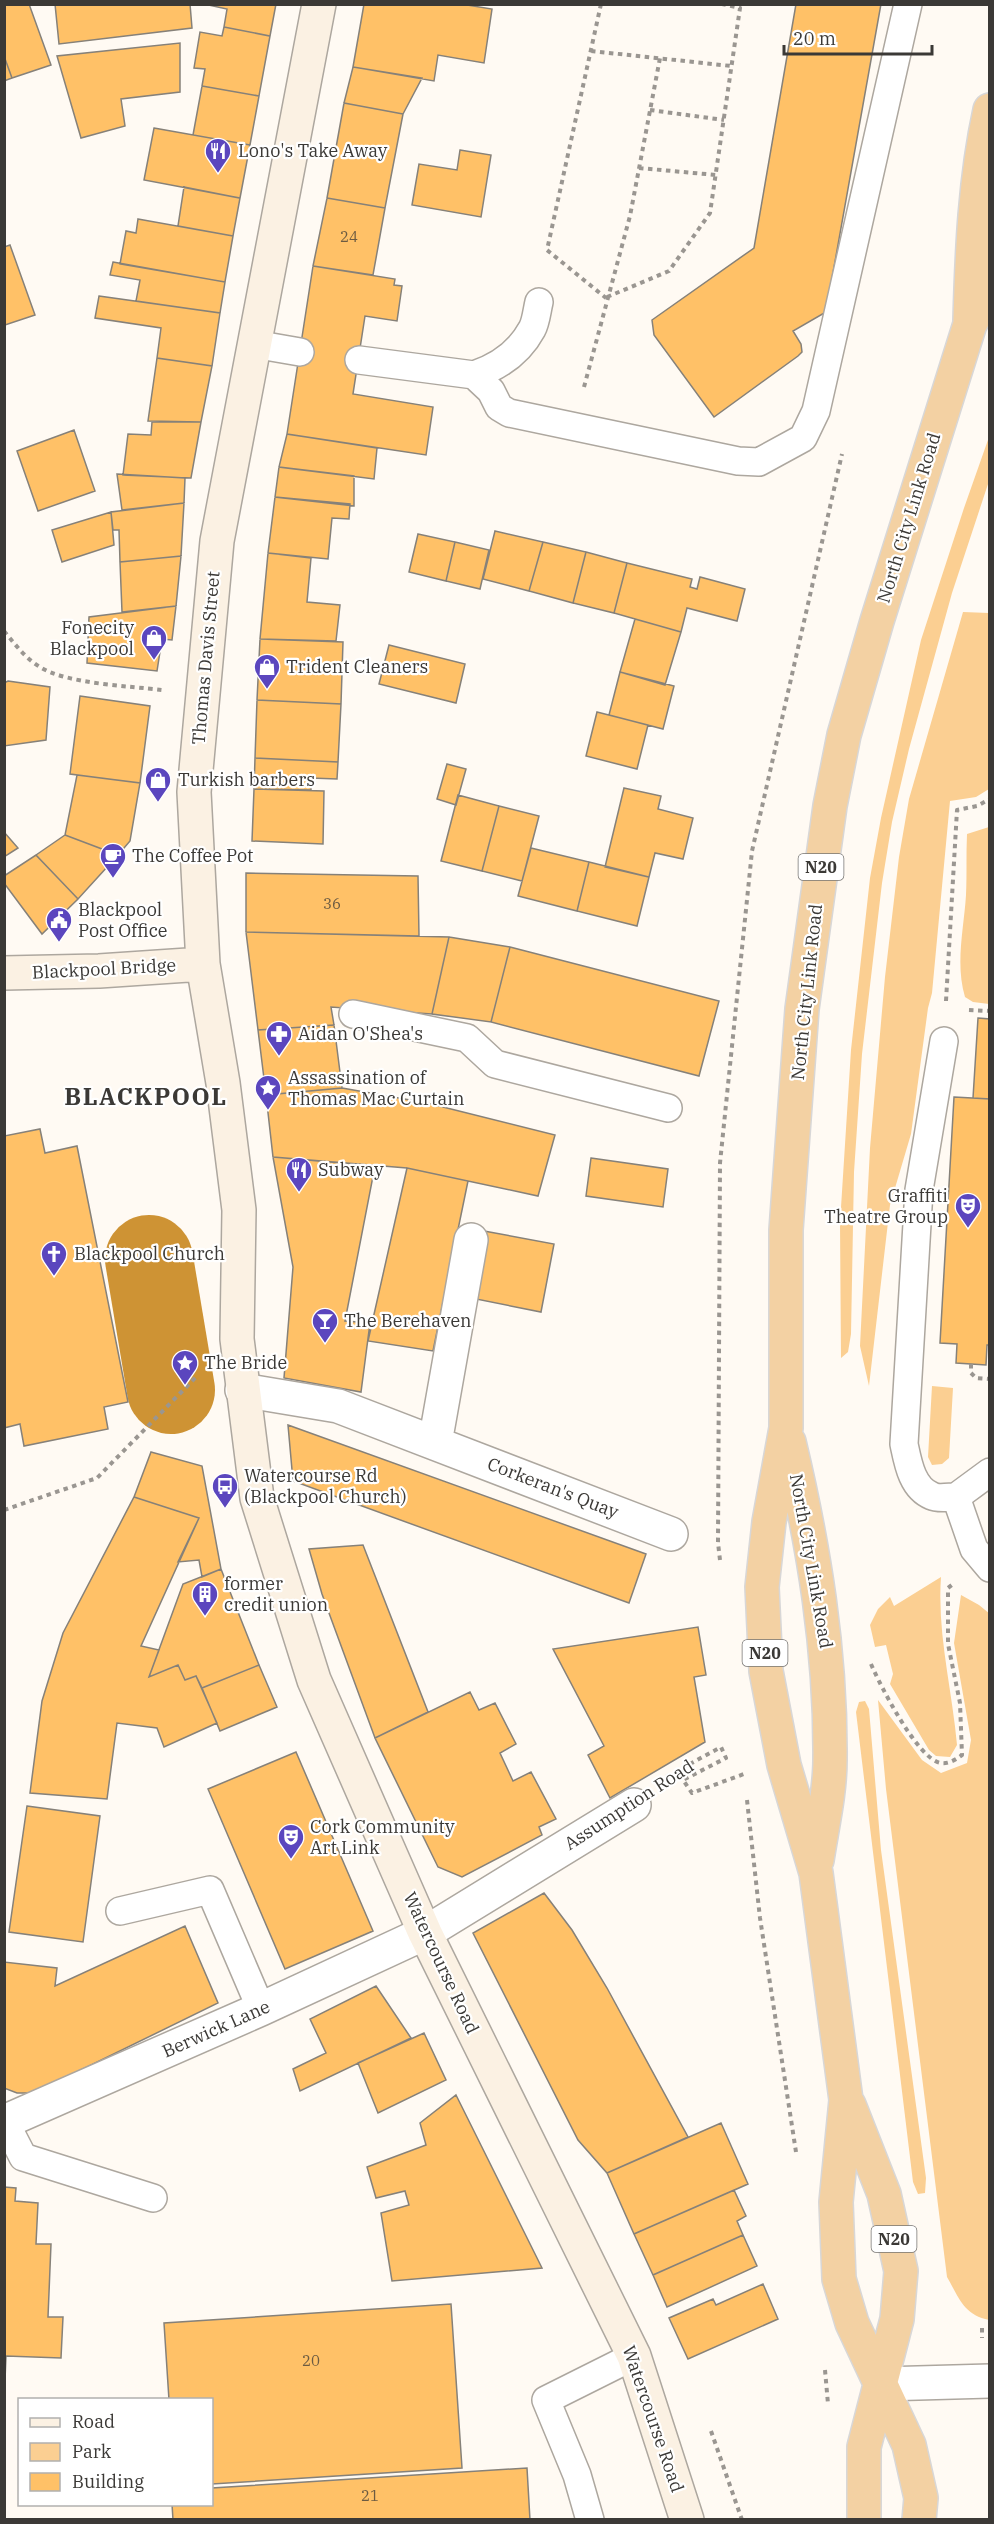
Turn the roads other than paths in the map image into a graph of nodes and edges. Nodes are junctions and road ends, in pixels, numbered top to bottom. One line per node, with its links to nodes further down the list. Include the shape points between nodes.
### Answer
1 (319, 4): 7 (street, Thomas Davis Street)
2 (908, 4): 10 (lane, via 816,411 803,438 759,462 738,460 509,413 499,407)
3 (990, 110): 6 (highway, North City Link Road / N20, via 974,215)
4 (990, 289): 6 (highway, North City Link Road / N20)
5 (539, 302): 10 (lane, via 532,329 510,357 493,369)
6 (970, 324): 18 (highway, North City Link Road / N20, via 877,621 844,735 830,806 802,1009 792,1145 786,1230)
7 (254, 344): 8 (lane); 11 (street, Thomas Davis Street, via 218,542 202,695 195,792)
8 (300, 352)
9 (358, 360): 10 (lane)
10 (474, 375)
11 (203, 964): 12 (street, Blackpool Bridge, via 99,972); 17 (street, Thomas Davis Street, via 239,1210 237,1340)
12 (4, 973)
13 (353, 1014): 15 (lane, via 467,1038 495,1064)
14 (944, 1041): 21 (lane, via 920,1190 904,1444 910,1470 920,1488 933,1497)
15 (668, 1108)
16 (471, 1240): 19 (street)
17 (242, 1390): 19 (street, Corkeran's Quay, via 338,1406); 27 (street, Watercourse Road, via 257,1498 314,1680)
18 (786, 1428): 25 (highway, North City Link Road / N20, via 818,1578 828,1663 831,1762); 25 (highway, North City Link Road / N20, via 762,1587 766,1671 784,1765)
19 (435, 1443): 22 (street, Corkeran's Quay)
20 (990, 1472): 21 (lane)
21 (956, 1497): 23 (lane, via 969,1539)
22 (671, 1534)
23 (985, 1563)
24 (634, 1805): 27 (street, Assumption Road)
25 (816, 1873): 29 (highway, North City Link Road / N20)
26 (120, 1911): 28 (lane, via 210,1890)
27 (425, 1932): 28 (street, Berwick Lane); 32 (street, Watercourse Road)
28 (261, 2009): 30 (street, Berwick Lane)
29 (846, 2100): 34 (highway, North City Link Road / N20, via 836,2202 839,2279 852,2324); 34 (highway, North City Link Road / N20, via 884,2194 901,2271 897,2319)
30 (5, 2122): 31 (lane, via 23,2157)
31 (153, 2198)
32 (634, 2356): 35 (lane, via 546,2400 577,2475); 36 (street, Watercourse Road)
33 (990, 2381): 34 (street)
34 (882, 2384): 37 (highway, North City Link Road / N20, via 864,2447); 38 (highway, North City Link Road / N20, via 909,2445 921,2498)
35 (590, 2520)
36 (687, 2520)
37 (864, 2520)
38 (919, 2520)

